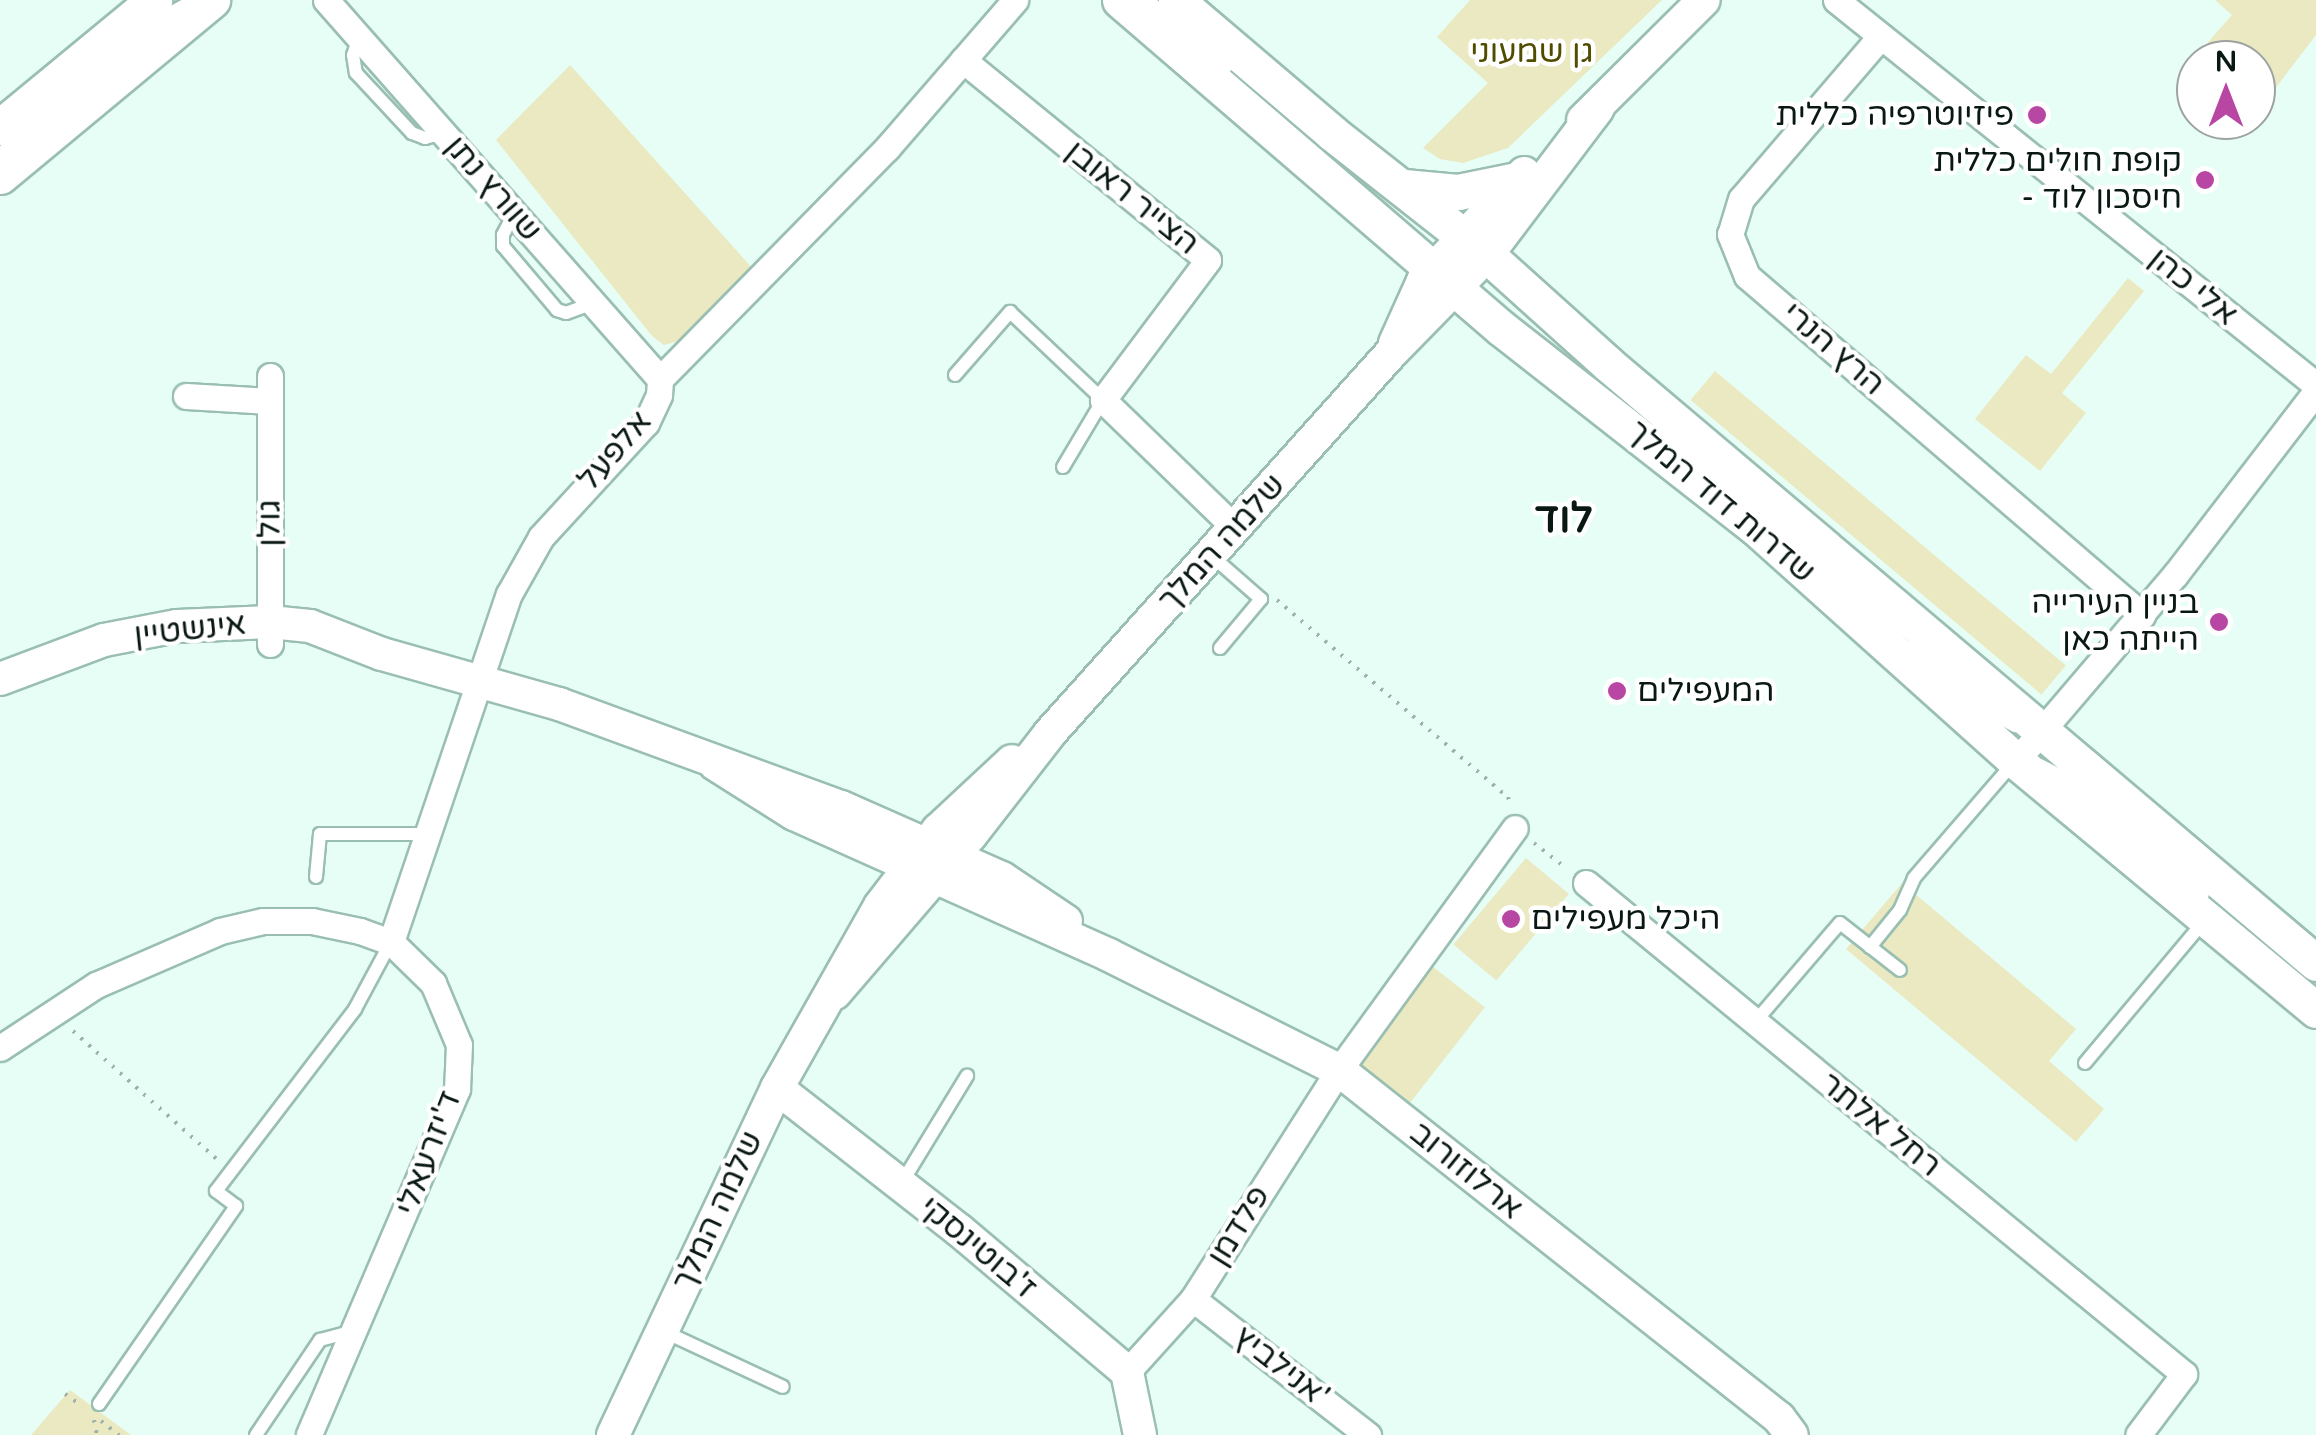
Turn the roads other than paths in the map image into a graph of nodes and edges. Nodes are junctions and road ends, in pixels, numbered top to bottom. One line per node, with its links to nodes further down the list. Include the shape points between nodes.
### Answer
1 (154, 0): 14 (main road)
2 (200, 0): 15 (lane, via 163,17)
3 (212, 0): 17 (main road)
4 (326, 0): 23 (street, שוורץ נתן)
5 (1015, 0): 12 (street, אלפעל)
6 (1120, 0): 16 (main road, שדרות דוד המלך)
7 (1148, 0): 16 (lane, via 1225,68)
8 (1176, 0): 19 (main road, שדרות דוד המלך)
9 (1704, 0): 13 (street, שלמה המלך)
10 (1836, 0): 11 (street, אלי כהן)
11 (1880, 37): 24 (street, אלי כהן); 32 (street, הרץ הנרי, via 1740,199 1730,234 1748,276)
12 (963, 60): 23 (street, אלפעל, via 874,162); 26 (street, הצייר ראובן, via 1208,260)
13 (1598, 108): 18 (street, שלמה המלך); 20 (street, שלמה המלך)
14 (0, 127)
15 (0, 154)
16 (1311, 161): 21 (main road, שדרות דוד המלך)
17 (0, 176)
18 (1516, 180): 19 (main road, via 1458,192); 20 (street, שלמה המלך)
19 (1400, 186): 20 (main road, שדרות דוד המלך)
20 (1475, 245): 21 (street, שלמה המלך); 28 (main road, שדרות דוד המלך)
21 (1445, 279): 29 (street, שלמה המלך, via 1392,351); 40 (main road, שדרות דוד המלך, via 1755,527)
22 (955, 375): 26 (lane, via 1010,312)
23 (660, 379): 37 (street, אלפעל, via 646,422 522,564)
24 (2316, 388): 32 (street, אלי כהן)
25 (186, 396): 34 (street, גולן, via 270,389)
26 (1103, 400): 27 (lane); 29 (street)
27 (1063, 466)
28 (1789, 517): 31 (lane); 39 (main road, שדרות דוד המלך)
29 (1236, 529): 30 (street, שלמה המלך)
30 (1212, 556): 35 (lane, via 1261,599); 43 (street, שלמה המלך, via 1050,733 972,796)
31 (1869, 606)
32 (2142, 615): 39 (street, אלי כהן)
33 (1899, 632): 39 (lane, via 1999,718)
34 (270, 633): 36 (street, אינשטיין, via 177,626 104,640); 37 (street, אינשטיין, via 310,626 382,654); 38 (street, אינשטיין, via 139,652)
35 (1220, 648)
36 (0, 679)
37 (482, 680): 42 (street, אלפעל); 43 (street, אינשטיין, via 664,741)
38 (0, 700)
39 (2042, 731): 40 (street, אלי כהן); 49 (main road, שדרות דוד המלך)
40 (2016, 760): 46 (main road, שדרות דוד המלך); 48 (lane, via 1914,878 1900,910); 50 (lane, via 2071,781 2189,882)
41 (1515, 828): 56 (street)
42 (428, 834): 44 (lane, via 320,834); 47 (street, אלפעל)
43 (932, 859): 56 (street, ארלוזורוב, via 1022,890 1108,955); 58 (street, שלמה המלך)
44 (316, 878)
45 (1586, 883): 53 (street, רחל אלתר)
46 (2205, 920): 50 (main road, שדרות דוד המלך); 55 (lane)
47 (391, 942): 54 (street, ד'יזרעאלי, via 312,921 263,921 220,931 96,985); 62 (street, ד'יזרעאלי, via 414,960 446,1004 461,1068 448,1117); 65 (lane, via 355,1009 216,1190 236,1206)
48 (1870, 947): 51 (lane); 53 (lane, via 1840,922)
49 (2316, 963)
50 (2263, 967): 52 (main road, שדרות דוד המלך)
51 (1900, 970)
52 (2316, 1010)
53 (1755, 1022): 72 (street, רחל אלתר, via 2184,1374)
54 (0, 1048)
55 (2085, 1063)
56 (1339, 1070): 60 (street, פלדמן); 71 (street, ארלוזורוב, via 1779,1418)
57 (967, 1076): 59 (lane)
58 (776, 1088): 59 (street, ז'בוטינסקי); 61 (street, שלמה המלך)
59 (900, 1184): 63 (street, ז'בוטינסקי)
60 (1193, 1299): 63 (street, פלדמן); 70 (street, אנילביץ')
61 (661, 1330): 64 (lane); 68 (street, שלמה המלך)
62 (356, 1331): 66 (lane, via 320,1340); 67 (street, ד'יזרעאלי)
63 (1127, 1372): 69 (street)
64 (784, 1387)
65 (96, 1409)
66 (256, 1435)
67 (308, 1435)
68 (613, 1435)
69 (1140, 1435)
70 (1368, 1435)
71 (1792, 1435)
72 (2138, 1435)

